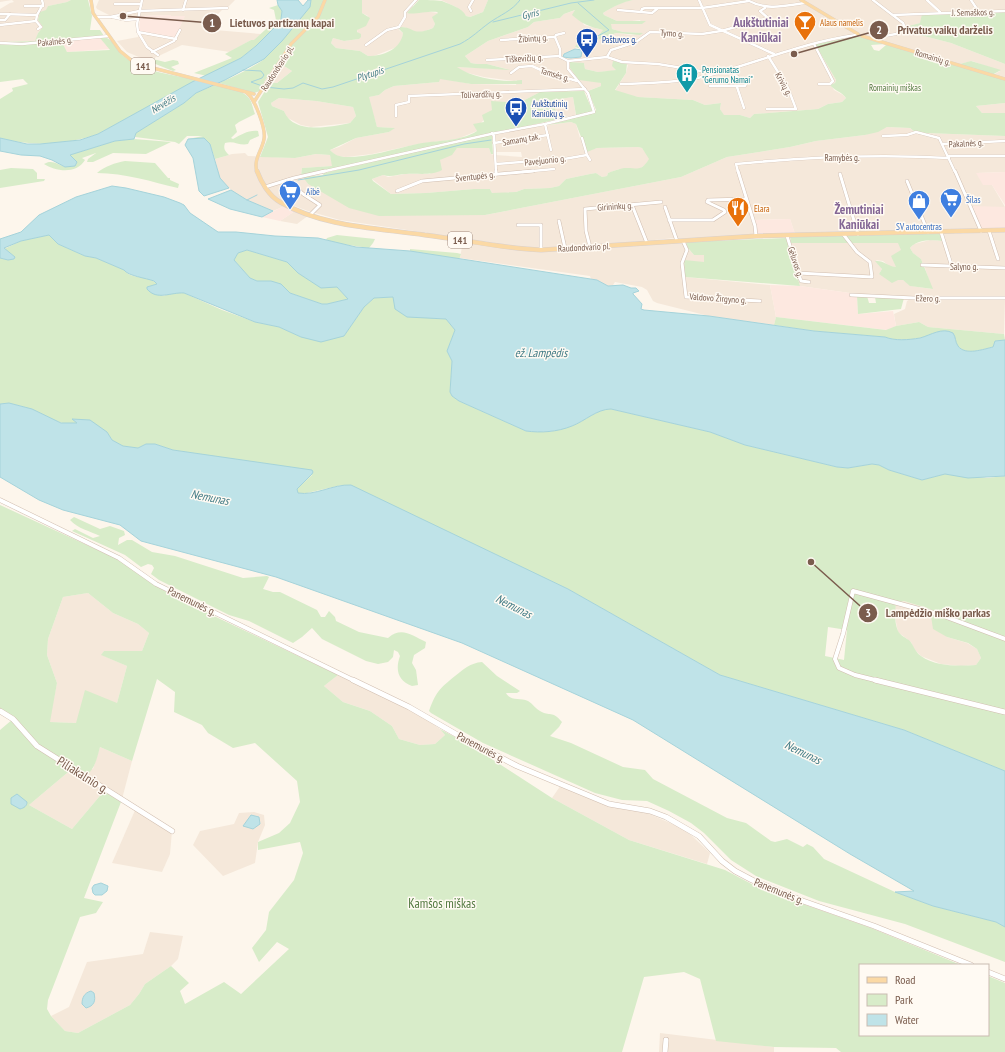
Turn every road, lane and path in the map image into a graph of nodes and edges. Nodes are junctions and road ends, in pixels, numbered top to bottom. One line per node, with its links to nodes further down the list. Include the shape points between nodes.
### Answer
1 (42, 0): 18 (street)
2 (91, 0): 35 (main road, 141, via 91,10)
3 (142, 0): 16 (street)
4 (186, 0): 23 (street)
5 (325, 0): 75 (main road, Raudondvario pl., via 318,17 291,44)
6 (416, 0): 56 (street, via 405,12 399,27 387,30)
7 (474, 0): 26 (street, via 469,7)
8 (699, 0): 20 (street)
9 (748, 0): 20 (street); 21 (street)
10 (801, 0): 14 (main road)
11 (873, 0): 34 (street)
12 (928, 0): 29 (street)
13 (971, 0): 30 (street)
14 (805, 2): 21 (street); 46 (main road)
15 (115, 4): 16 (street)
16 (141, 4): 25 (street)
17 (25, 6): 18 (street)
18 (43, 6): 33 (street)
19 (228, 8): 23 (street)
20 (702, 8): 22 (street); 43 (street, via 709,24)
21 (764, 8): 43 (street, Tymo g., via 760,11 768,18)
22 (657, 9): 28 (street, via 652,12); 28 (street, via 644,8)
23 (183, 10): 25 (street)
24 (618, 10): 28 (street)
25 (139, 11): 36 (street); 37 (street)
26 (470, 11)
27 (1005, 11): 30 (street, J. Semaškos g.)
28 (641, 12)
29 (940, 12): 30 (street, J. Semaškos g.); 34 (street, J. Semaškos g.)
30 (979, 12)
31 (0, 14): 32 (street)
32 (10, 14): 33 (street); 38 (street, via 5,20)
33 (37, 15): 39 (street)
34 (893, 15): 51 (street, via 905,28 896,34)
35 (96, 17): 36 (street); 47 (main road, 141)
36 (110, 17): 37 (street)
37 (138, 19): 44 (street)
38 (0, 20)
39 (36, 21): 40 (street); 41 (street, via 41,27)
40 (0, 25)
41 (38, 30)
42 (180, 30): 52 (street)
43 (721, 31): 58 (street); 62 (street, Tymo g., via 702,34 650,32 636,42 611,50)
44 (138, 32): 48 (street); 50 (street)
45 (564, 33): 49 (street, Žibintų g.)
46 (857, 34): 51 (main road, Romainių g.); 55 (street)
47 (109, 36): 54 (street, Pakalnės g., via 22,44); 76 (main road, 141, via 122,53 132,60)
48 (157, 36): 50 (street); 52 (street)
49 (555, 37): 53 (street, Žibintų g.); 60 (street)
50 (140, 38): 57 (street)
51 (873, 38): 68 (main road, Romainių g.)
52 (176, 39): 57 (street)
53 (501, 40)
54 (0, 42)
55 (814, 44): 58 (street); 71 (street, via 833,81 830,84)
56 (366, 45)
57 (152, 52): 59 (street)
58 (775, 54): 61 (street)
59 (158, 55)
60 (560, 56): 63 (street, Tiškevičių g.); 64 (street)
61 (768, 56): 65 (street); 79 (street, Krivių g., via 788,88 796,109)
62 (607, 57): 64 (street); 67 (street, via 622,62 658,64)
63 (487, 60)
64 (568, 61): 69 (street, via 568,69)
65 (728, 69): 67 (street); 73 (street, via 746,85)
66 (511, 73): 69 (street, Tamsės g., via 519,67 532,66)
67 (715, 73): 70 (street, via 668,82)
68 (1005, 79)
69 (578, 81): 74 (street)
70 (621, 84)
71 (820, 84)
72 (710, 86): 73 (street)
73 (737, 87): 78 (street)
74 (585, 89): 80 (street, Tolivardžių g., via 409,96 409,102 396,104); 81 (street, via 594,112)
75 (260, 93): 76 (main road); 77 (main road, Raudondvario pl.)
76 (252, 95): 77 (main road, Raudondvario pl. / 141)
77 (254, 102): 100 (main road, Raudondvario pl. / 141, via 265,133 256,168)
78 (744, 108)
79 (767, 109)
80 (396, 116)
81 (545, 124): 82 (street); 83 (street)
82 (492, 133): 87 (street); 98 (street)
83 (548, 135): 87 (street, Samanų tak.); 89 (street)
84 (883, 136): 88 (street, Pakalnės g., via 916,132 937,137)
85 (582, 138): 90 (street)
86 (1005, 141): 88 (street, Pakalnės g.)
87 (494, 143): 94 (street)
88 (943, 144): 92 (street)
89 (551, 150)
90 (587, 155): 93 (street); 94 (street, Pavejuonio g.)
91 (1005, 156): 92 (street, Ramybės g.)
92 (948, 157): 102 (street, Ramybės g., via 822,157 736,164); 111 (street)
93 (590, 160)
94 (496, 164): 96 (street)
95 (554, 169): 96 (street, Šventupės g.)
96 (496, 174): 101 (street, Šventupės g., via 422,181)
97 (840, 174): 116 (street)
98 (288, 180): 100 (street); 106 (street, via 320,206)
99 (907, 181): 113 (street)
100 (265, 187): 106 (main road, Raudondvario pl. / 141, via 280,202)
101 (397, 191)
102 (746, 199): 107 (street, via 708,200 707,202 725,212 715,220); 117 (street)
103 (661, 202): 104 (street, Girininkų g.)
104 (632, 205): 121 (street); 122 (street, Girininkų g., via 585,209)
105 (665, 207): 107 (street)
106 (311, 214): 124 (main road, Raudondvario pl. / 141, via 358,225)
107 (669, 220): 120 (street)
108 (559, 221): 123 (street)
109 (518, 226): 124 (street, via 541,225)
110 (1005, 230): 112 (main road, Raudondvario pl. / 141)
111 (981, 231): 112 (main road, Raudondvario pl. / 141); 114 (main road, Raudondvario pl. / 141)
112 (989, 231): 125 (street)
113 (928, 232): 114 (main road, Raudondvario pl. / 141); 116 (main road, Raudondvario pl. / 141)
114 (941, 232): 127 (street)
115 (843, 234): 116 (main road, Raudondvario pl. / 141); 118 (main road, Raudondvario pl. / 141); 129 (street, via 857,252 870,262 872,277)
116 (858, 234)
117 (756, 236): 118 (main road, Raudondvario pl. / 141); 119 (main road, Raudondvario pl. / 141)
118 (787, 236): 129 (street, Gėluvos g.)
119 (683, 241): 120 (main road, Raudondvario pl. / 141); 133 (street, Valdovo Žirgyno g., via 687,250 682,263 686,297)
120 (677, 242): 121 (main road, Raudondvario pl. / 141)
121 (647, 243): 122 (main road, Raudondvario pl. / 141)
122 (590, 247): 123 (main road, Raudondvario pl. / 141)
123 (565, 248): 124 (main road, Raudondvario pl. / 141)
124 (541, 250)
125 (998, 259)
126 (922, 265): 127 (street, Salyno g.)
127 (952, 267): 128 (street, Salyno g.)
128 (1005, 268)
129 (798, 273): 130 (street, Gėluvos g., via 802,282)
130 (810, 282)
131 (851, 295): 132 (street, Ežero g.)
132 (1005, 298)
133 (760, 300)
134 (0, 500): 139 (street, Panemunės g., via 119,558 156,584 409,707 516,766 609,804 650,811 666,817 699,836 722,861 752,880)
135 (1005, 639): 137 (street, via 941,615 853,591 835,659 839,668 855,675)
136 (0, 711): 138 (street, Piliakalnio g., via 18,724 38,746)
137 (1005, 712)
138 (172, 831)
139 (969, 964)
140 (989, 972): 141 (street)
141 (1005, 979)
142 (666, 1040): 143 (street)
143 (665, 1052)

